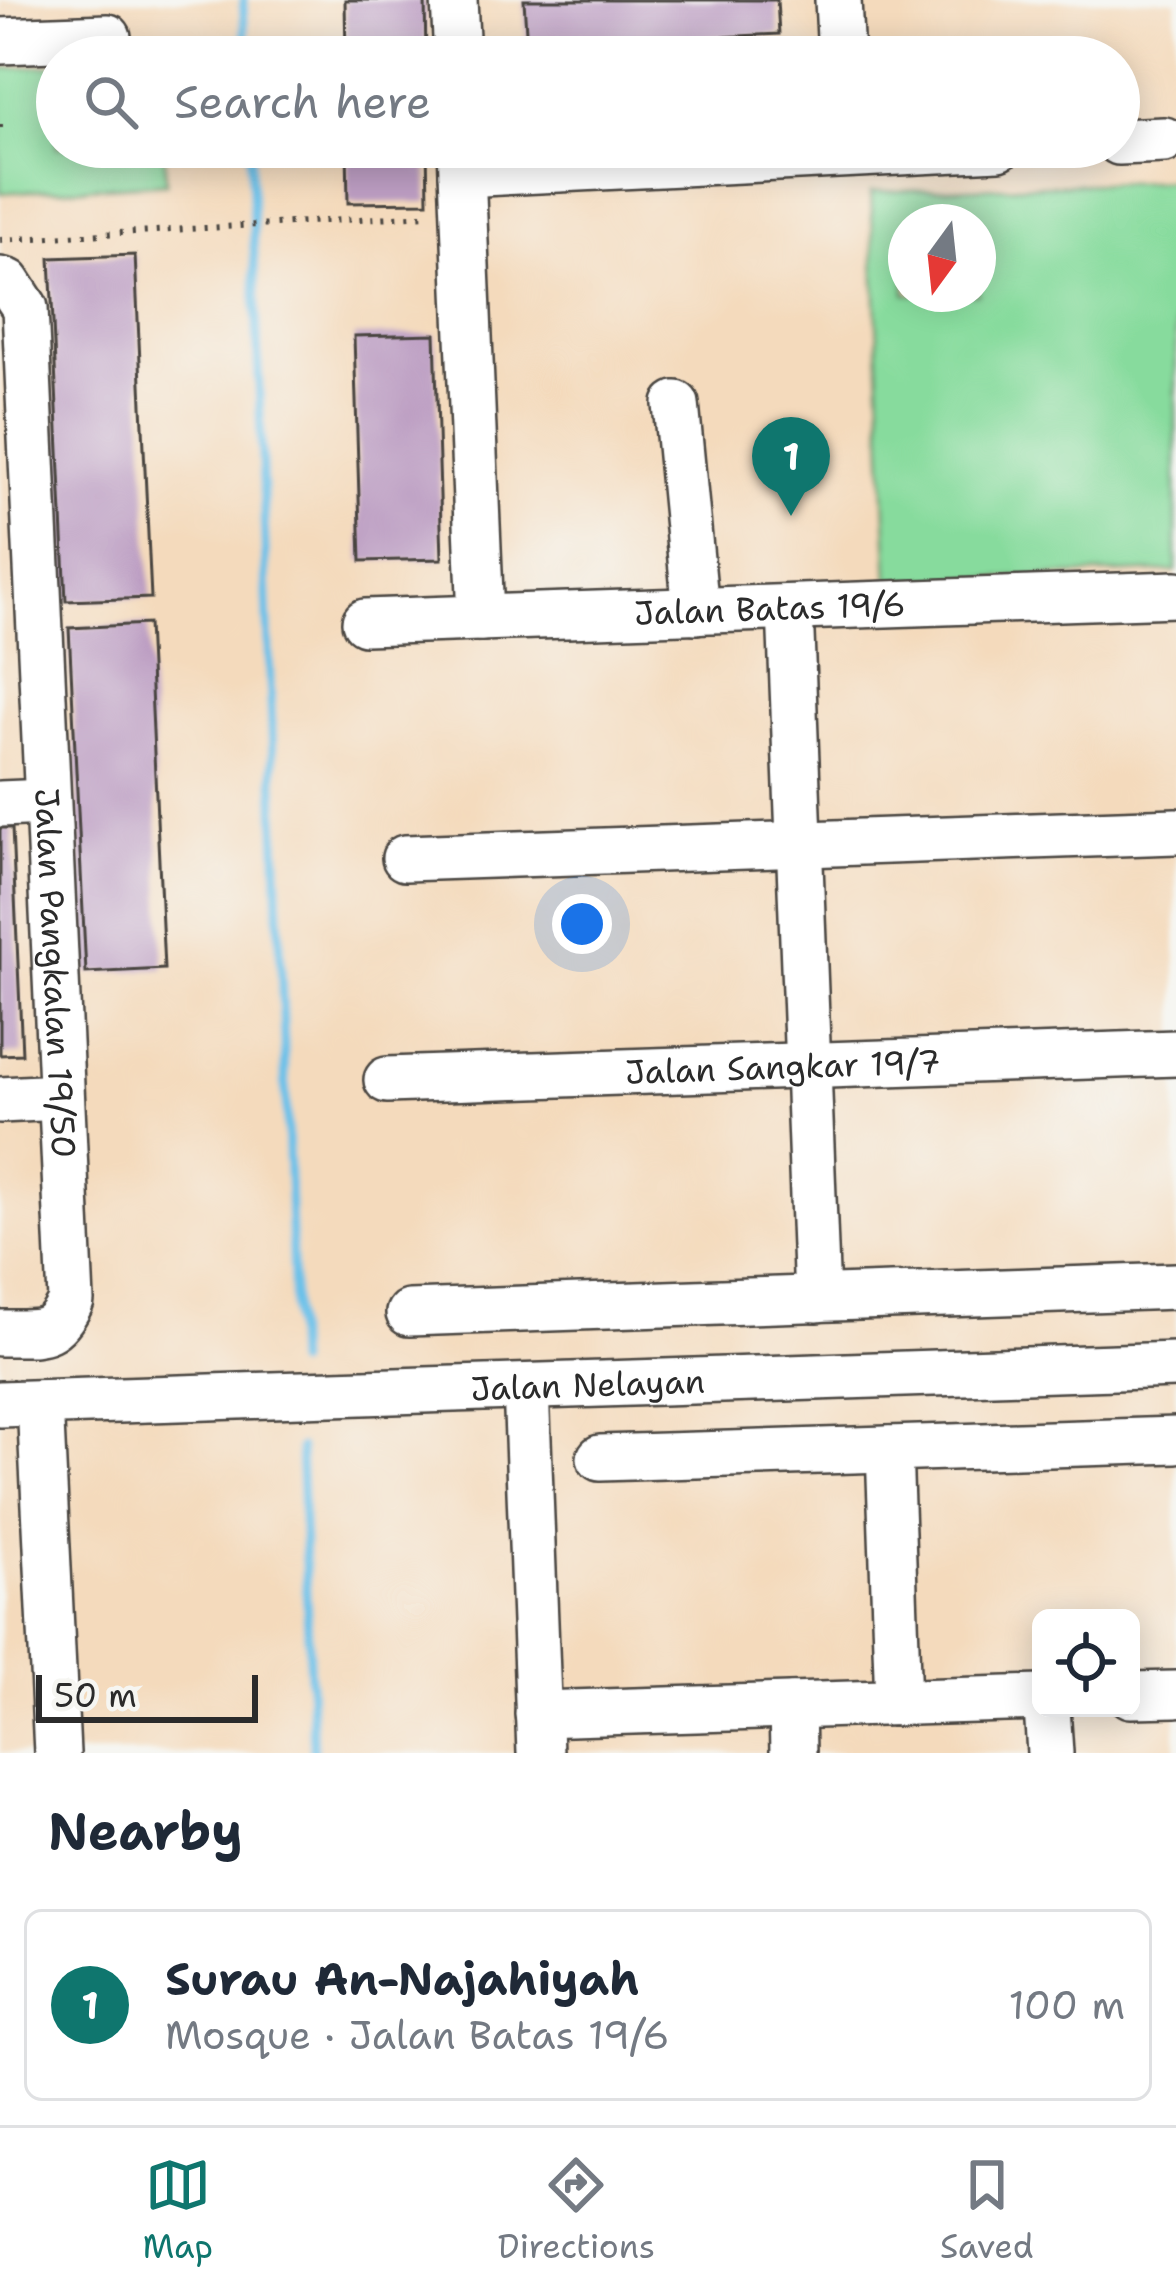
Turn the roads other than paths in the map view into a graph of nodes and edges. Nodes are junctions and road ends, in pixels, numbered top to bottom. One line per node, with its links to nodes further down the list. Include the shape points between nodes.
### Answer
1 (454, 0): 3 (street)
2 (838, 0): 4 (street)
3 (456, 36)
4 (840, 36)
5 (36, 40): 6 (street)
6 (0, 41)
7 (599, 168): 8 (street)
8 (462, 178): 15 (street)
9 (0, 280): 11 (street, Jalan Pangkalan 19/50, via 25,308)
10 (676, 404): 14 (street)
11 (17, 503): 17 (street, Jalan Pangkalan 19/50)
12 (1176, 594): 13 (street, Jalan Batas 19/6)
13 (790, 608): 14 (street, Jalan Batas 19/6); 20 (street)
14 (696, 611): 15 (street, Jalan Batas 19/6)
15 (482, 618): 16 (street, Jalan Batas 19/6)
16 (365, 622)
17 (47, 802): 18 (street); 25 (street, Jalan Pangkalan 19/50)
18 (0, 804)
19 (1176, 831): 20 (street)
20 (800, 844): 21 (street); 23 (street)
21 (405, 859)
22 (1176, 1053): 23 (street, Jalan Sangkar 19/7)
23 (808, 1066): 24 (street, Jalan Sangkar 19/7); 28 (street)
24 (387, 1080)
25 (61, 1097): 26 (street); 30 (street, Jalan Pangkalan 19/50, via 70,1301 47,1331)
26 (0, 1100)
27 (1176, 1286): 28 (street)
28 (817, 1299): 29 (street)
29 (409, 1313)
30 (0, 1333)
31 (1176, 1365): 32 (street, Jalan Nelayan)
32 (526, 1387): 33 (street, Jalan Nelayan); 43 (street)
33 (20, 1403): 44 (street)
34 (1176, 1440): 35 (street)
35 (889, 1449): 36 (street); 40 (street)
36 (600, 1458)
37 (1176, 1694): 38 (street)
38 (1140, 1695)
39 (1032, 1698): 40 (street)
40 (898, 1702): 41 (street)
41 (792, 1706): 43 (street); 45 (street)
42 (1048, 1717): 46 (street)
43 (539, 1733)
44 (57, 1753)
45 (793, 1753)
46 (1050, 1753)

